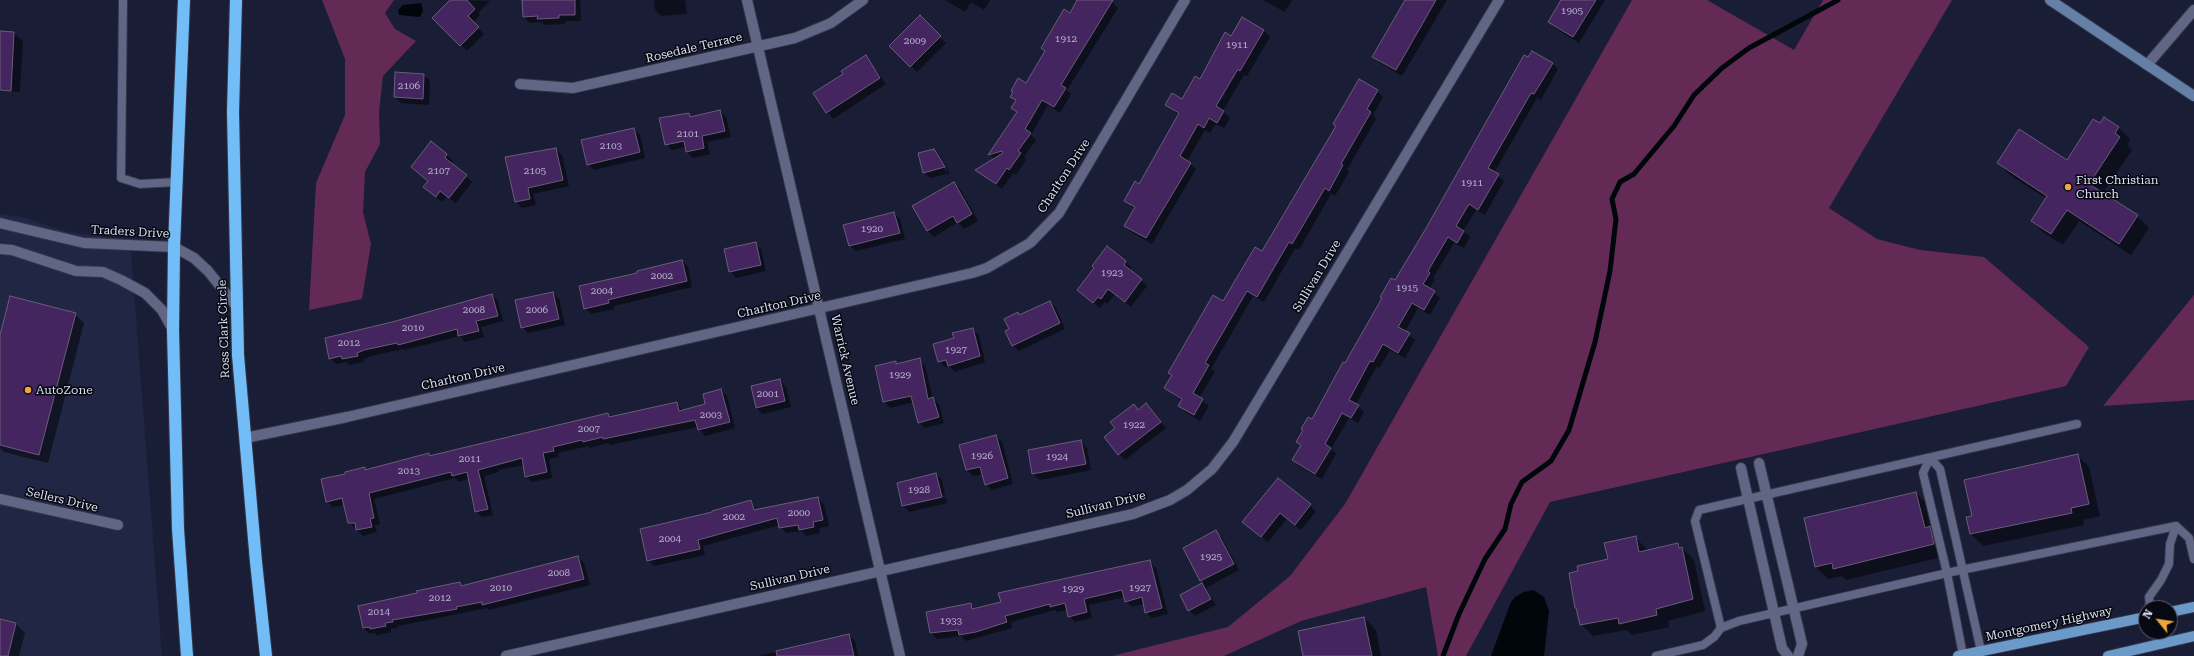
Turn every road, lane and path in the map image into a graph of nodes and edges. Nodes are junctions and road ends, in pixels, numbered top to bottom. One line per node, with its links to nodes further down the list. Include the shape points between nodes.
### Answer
1 (123, 0): 14 (lane, via 121,178 140,184)
2 (184, 0): 14 (highway)
3 (236, 0): 18 (highway, Ross Clark Circle, via 233,112)
4 (747, 0): 10 (street, Warrick Avenue)
5 (863, 0): 10 (street, Rosedale Terrace, via 847,13 814,32)
6 (1185, 0): 19 (street, Charlton Drive, via 1066,201 1045,229 1030,243 1002,261 972,273)
7 (1499, 0): 33 (street, Sullivan Drive, via 1233,442 1208,472 1187,490 1170,500 1133,514)
8 (2050, 0): 11 (street)
9 (2194, 10): 11 (street)
10 (759, 47): 12 (street, Rosedale Terrace, via 573,88); 19 (street, Warrick Avenue)
11 (2147, 65): 13 (street)
12 (520, 84)
13 (2194, 96)
14 (177, 182): 16 (highway)
15 (0, 223): 16 (street, Traders Drive, via 84,243)
16 (174, 247): 18 (street, Traders Drive, via 194,258 208,271); 20 (highway)
17 (0, 249): 20 (street, via 12,250 76,271 103,272 121,280 145,293 162,310)
18 (236, 306): 22 (highway, Ross Clark Circle)
19 (820, 309): 22 (street, Charlton Drive); 33 (street, Warrick Avenue)
20 (173, 332): 44 (highway, via 178,529)
21 (2077, 424): 23 (lane)
22 (245, 438): 45 (highway, Ross Clark Circle)
23 (1930, 458): 26 (lane); 32 (lane, via 1940,470); 34 (lane, via 1923,473)
24 (1759, 463): 26 (street)
25 (1741, 468): 28 (street)
26 (1767, 495): 28 (lane); 37 (street)
27 (0, 499): 29 (street, Sellers Drive)
28 (1748, 499): 39 (street); 41 (lane, via 1699,510 1696,514 1695,520)
29 (118, 525)
30 (2176, 526): 31 (lane, via 2189,538); 32 (lane); 35 (lane, via 2170,544 2169,564)
31 (2194, 559)
32 (1963, 570): 34 (lane); 43 (lane)
33 (880, 571): 46 (street, Sullivan Drive); 47 (street, Warrick Avenue)
34 (1947, 573): 37 (lane); 51 (lane)
35 (2149, 600)
36 (2194, 606): 38 (main road)
37 (1795, 609): 39 (lane); 50 (street, via 1802,644)
38 (2178, 610)
39 (1773, 612): 41 (lane); 49 (street, via 1782,648)
40 (2138, 619): 43 (main road, Montgomery Highway)
41 (1720, 628): 48 (lane, via 1714,637 1703,645)
42 (2194, 636): 52 (main road)
43 (1981, 651): 51 (main road, Montgomery Highway)
44 (187, 656)
45 (266, 656)
46 (506, 656)
47 (900, 656)
48 (1656, 656)
49 (1788, 656)
50 (1798, 656)
51 (1961, 656)
52 (2108, 656)

